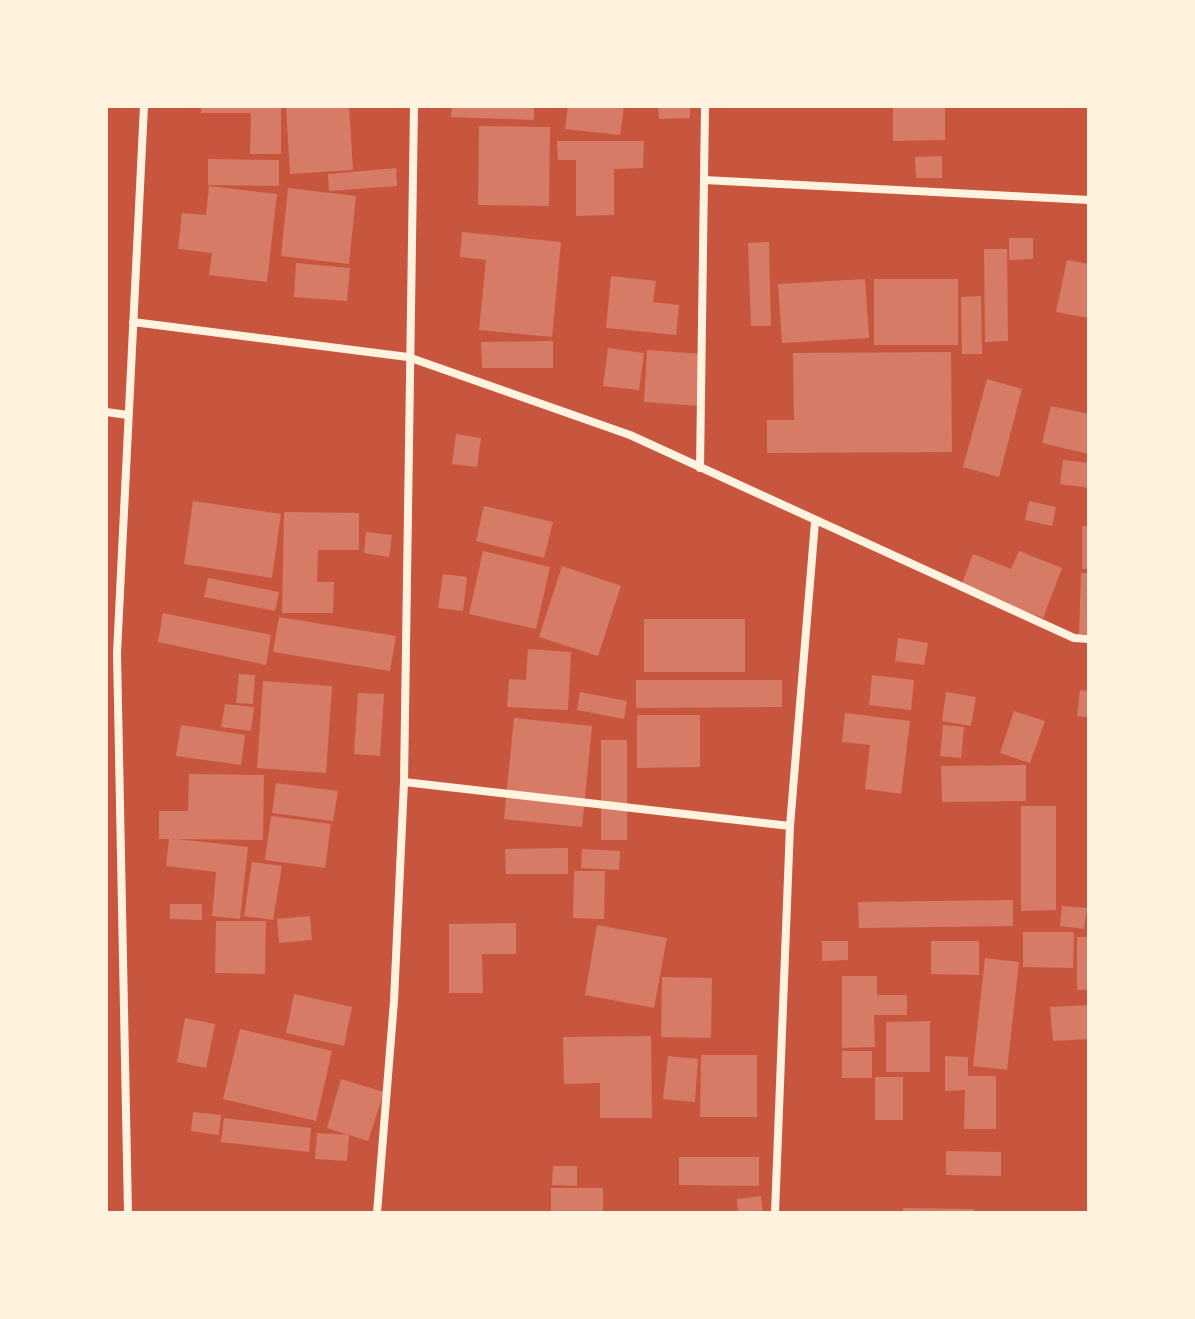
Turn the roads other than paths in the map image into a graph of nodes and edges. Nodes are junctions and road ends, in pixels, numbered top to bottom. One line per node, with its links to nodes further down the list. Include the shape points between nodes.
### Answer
1 (144, 106): 6 (street)
2 (414, 106): 7 (street)
3 (705, 106): 4 (street)
4 (704, 180): 5 (street); 10 (street)
5 (1089, 200)
6 (133, 322): 7 (street); 9 (street)
7 (408, 357): 10 (street, via 630,435); 13 (street)
8 (106, 412): 9 (street)
9 (128, 415): 15 (street, via 117,653)
10 (700, 468): 11 (street)
11 (815, 522): 12 (street, via 1074,638); 14 (street)
12 (1089, 639)
13 (404, 782): 14 (street); 16 (street)
14 (790, 826): 17 (street)
15 (128, 1213)
16 (377, 1213)
17 (775, 1213)

